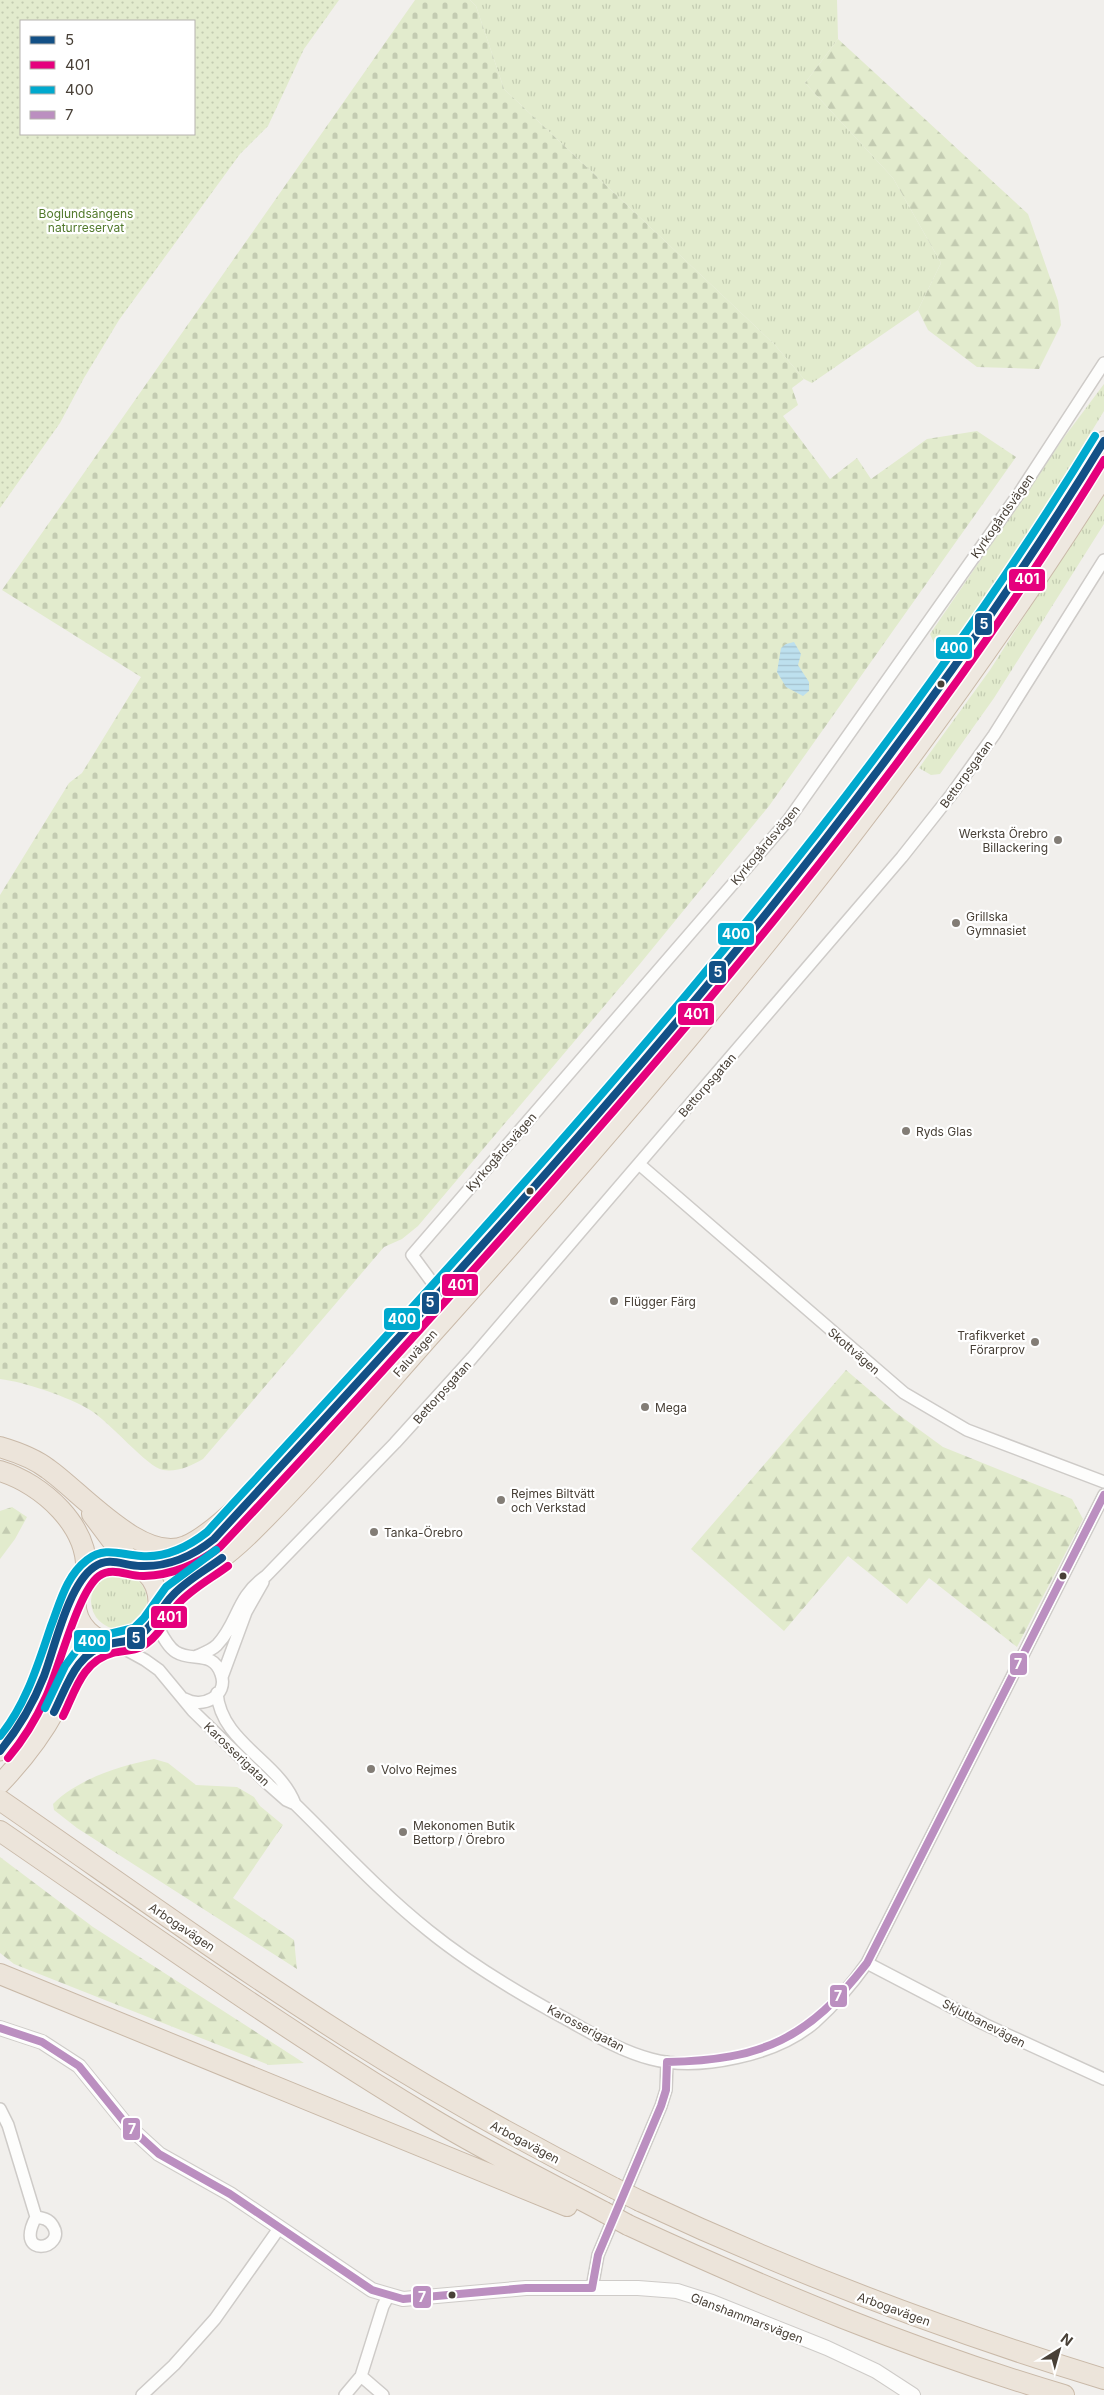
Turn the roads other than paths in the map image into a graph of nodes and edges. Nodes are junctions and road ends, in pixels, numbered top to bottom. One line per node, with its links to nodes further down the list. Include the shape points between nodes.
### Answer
1 (1104, 364): 6 (street, Kyrkogårdsvägen, via 1020,492 788,820 412,1255)
2 (1104, 441): 6 (highway, Faluvägen, via 976,638 851,808 713,980)
3 (1104, 476): 16 (highway, Faluvägen, via 1010,619 897,776 767,942 623,1116 264,1520 226,1555 174,1592)
4 (1104, 560): 5 (street, Bettorpsgatan, via 1025,688 951,795 793,986)
5 (639, 1164): 10 (street, Skottvägen, via 904,1393 967,1430); 14 (street, Bettorpsgatan, via 402,1436)
6 (440, 1293): 8 (highway, Faluvägen)
7 (0, 1447): 11 (highway, via 39,1462)
8 (277, 1470): 11 (highway, via 214,1527 187,1546 174,1550 160,1549 138,1539); 13 (highway, Faluvägen, via 203,1548 172,1564)
9 (0, 1471): 15 (highway, via 22,1480 67,1518 84,1546)
10 (1104, 1482)
11 (72, 1489): 13 (highway, via 113,1542)
12 (1104, 1494): 28 (street, Karosserigatan)
13 (136, 1565): 15 (highway, via 105,1562); 16 (highway, via 155,1585 158,1599)
14 (266, 1576): 18 (street, Bettorpsgatan, via 248,1592 219,1643); 19 (street, Bettorpsgatan, via 246,1612)
15 (82, 1580): 17 (highway, via 75,1601 79,1619 92,1636); 22 (highway, via 31,1706)
16 (155, 1617): 17 (highway, via 138,1638); 18 (street, via 174,1651)
17 (112, 1643): 21 (street, Karosserigatan, via 152,1665); 23 (highway, via 87,1654 76,1664 42,1733)
18 (197, 1656): 19 (street, via 206,1657 214,1663)
19 (222, 1677): 20 (street)
20 (217, 1693): 21 (street, Karosserigatan, via 208,1702 200,1704); 25 (street, Karosserigatan, via 224,1720 277,1777)
21 (184, 1699): 25 (street, Karosserigatan, via 268,1785)
22 (0, 1751)
23 (0, 1785): 27 (highway)
24 (0, 1800): 27 (highway, Arbogavägen)
25 (295, 1804): 31 (street, Karosserigatan, via 398,1905 475,1965 615,2046)
26 (6, 1835): 34 (highway, Arbogavägen, via 352,2069 433,2119)
27 (60, 1842): 40 (highway, Arbogavägen, bridge, via 354,2042 504,2130 614,2188 769,2260 879,2304)
28 (867, 1962): 31 (street, Karosserigatan, via 848,1990 814,2023 779,2044 741,2057 713,2062); 32 (street, Skjutbanevägen, via 1027,2045)
29 (0, 1974): 34 (highway, via 518,2184 588,2216)
30 (0, 2028): 36 (street, Glanshammarsvägen, via 42,2042 79,2066 126,2124 159,2154)
31 (667, 2062): 37 (street, via 666,2090 661,2106 598,2255)
32 (1104, 2079)
33 (0, 2109): 35 (street, via 8,2125)
34 (604, 2212): 45 (highway, Arbogavägen, bridge, via 776,2292 873,2331)
35 (36, 2217)
36 (280, 2227): 38 (street, Glanshammarsvägen, via 372,2290); 41 (street, via 210,2326)
37 (592, 2288): 38 (street, Glanshammarsvägen, via 526,2288 403,2298); 44 (street, Glanshammarsvägen, via 659,2289 712,2302 854,2360)
38 (389, 2296): 39 (street)
39 (361, 2376): 42 (street); 43 (street)
40 (1104, 2379)
41 (142, 2395)
42 (344, 2395)
43 (383, 2395)
44 (913, 2395)
45 (1064, 2395)

